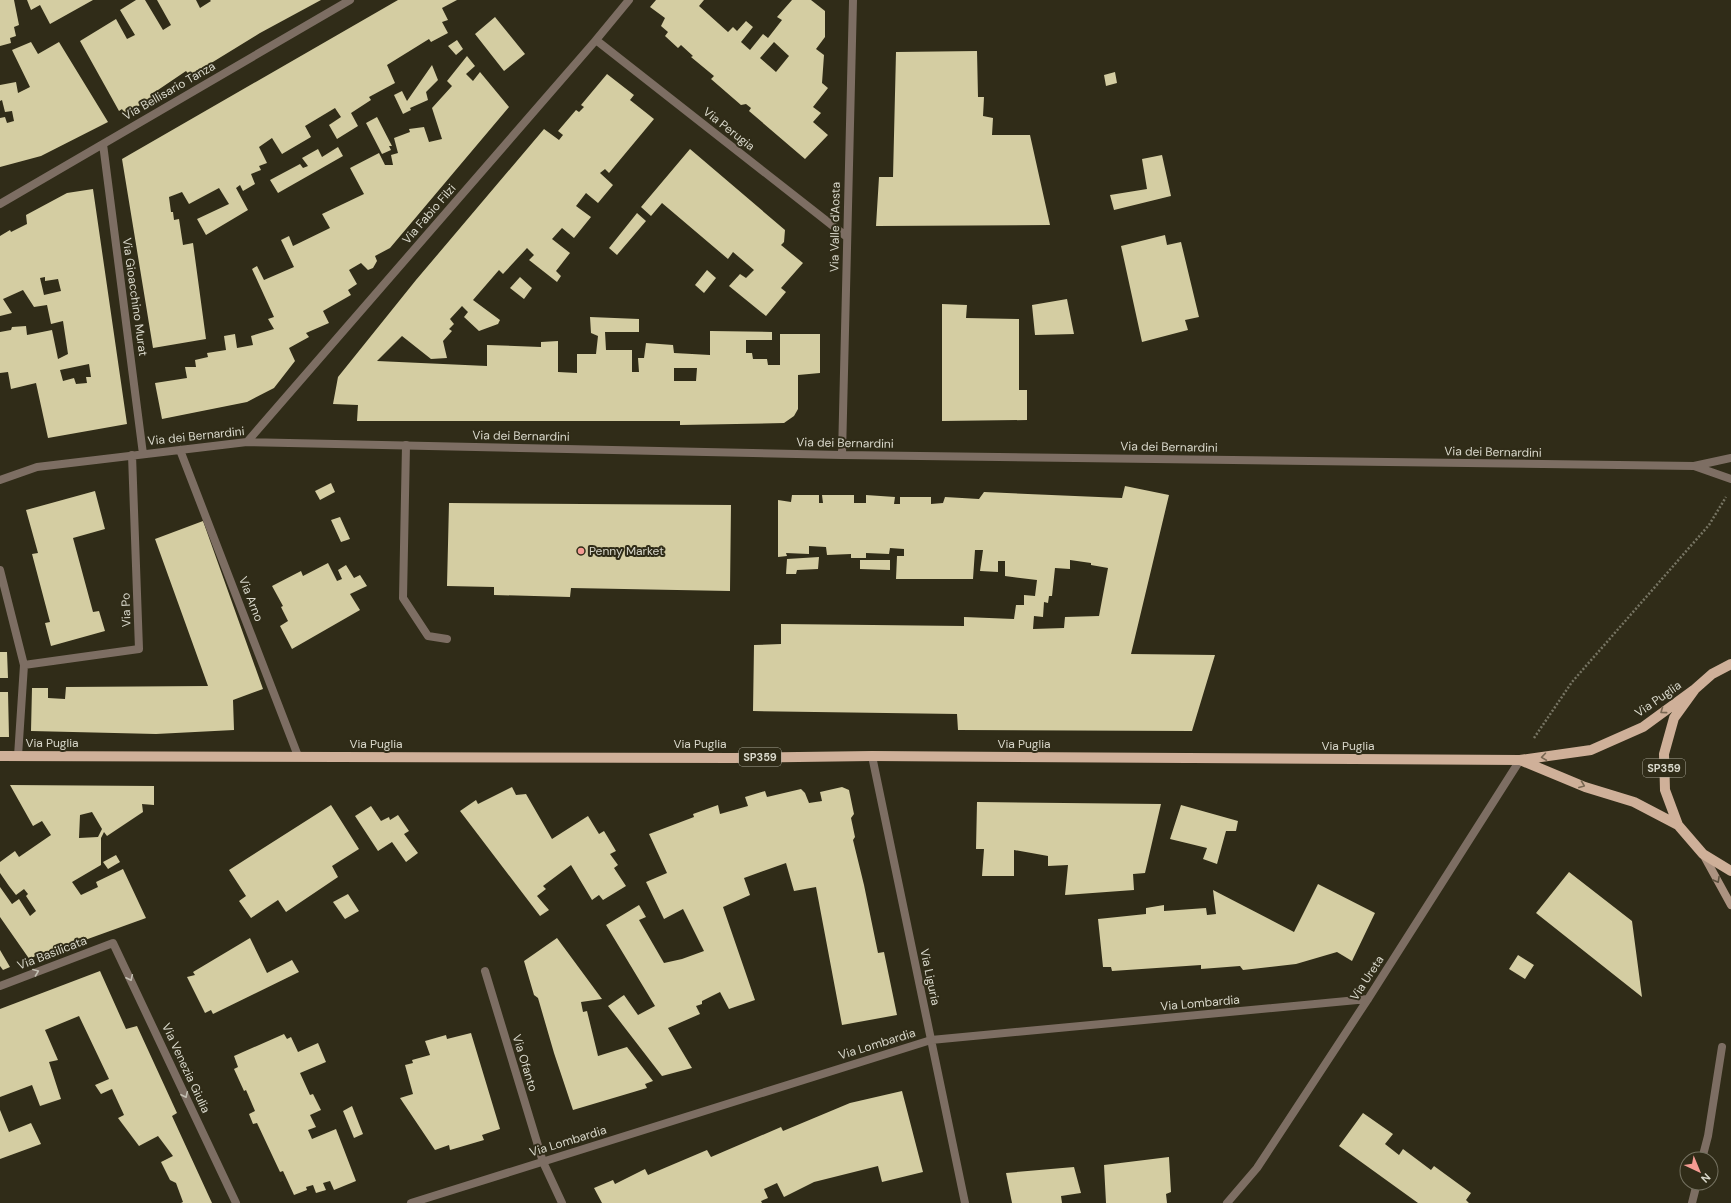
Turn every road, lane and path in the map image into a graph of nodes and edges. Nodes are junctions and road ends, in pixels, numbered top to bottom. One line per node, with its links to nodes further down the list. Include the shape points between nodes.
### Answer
1 (350, 0): 5 (street, Via Bellisario Tanza)
2 (629, 0): 4 (street, Via Fabio Filzi)
3 (853, 0): 7 (street, Via Valle d'Aosta)
4 (596, 40): 7 (street, Via Perugia); 8 (street, Via Fabio Filzi)
5 (102, 144): 6 (street, Via Bellisario Tanza); 11 (street, Via Gioacchino Murat)
6 (0, 204)
7 (847, 237): 13 (street, Via Valle d'Aosta)
8 (247, 442): 9 (street, Via dei Bernardini); 10 (street, Via dei Bernardini)
9 (406, 445): 13 (street, Via dei Bernardini); 20 (street, via 403,598 428,636)
10 (180, 450): 11 (street, Via dei Bernardini); 26 (street, Via Arno)
11 (143, 454): 12 (street, Via dei Bernardini)
12 (132, 455): 17 (street, Via dei Bernardini, via 37,466); 22 (street, Via Po, via 139,648)
13 (842, 455): 15 (street, Via dei Bernardini)
14 (1731, 458): 15 (street, Via dei Bernardini)
15 (1694, 466): 16 (street, Via dei Bernardini)
16 (1731, 479)
17 (0, 480)
18 (1727, 495): 28 (path, via 1709,525 1572,682)
19 (0, 570): 22 (street)
20 (447, 639)
21 (1731, 664): 23 (main road, SP359, via 1712,674)
22 (24, 665): 25 (street)
23 (1695, 689): 28 (main road, Via Puglia / SP359, one-way to 28, via 1643,727 1591,750); 29 (main road, SP359, via 1674,718 1664,754 1665,790)
24 (0, 756): 25 (main road, Via Puglia / SP359)
25 (18, 756): 26 (main road, Via Puglia / SP359)
26 (298, 756): 27 (main road, Via Puglia / SP359)
27 (872, 756): 28 (main road, Via Puglia / SP359); 37 (street, Via Liguria)
28 (1520, 760): 29 (main road, Via Puglia / SP359, one-way to 29, via 1585,787 1634,802); 36 (street, Via Ureta)
29 (1678, 825): 30 (main road, SP359)
30 (1703, 854): 31 (main road, SP359); 32 (main road, one-way to 32)
31 (1731, 872)
32 (1731, 905)
33 (113, 943): 35 (street, Via Basilicata, one-way to 33); 42 (street, Via Venezia Giulia, one-way to 42)
34 (485, 971): 40 (street, Via Ofanto)
35 (0, 986)
36 (1368, 999): 37 (street, Via Lombardia); 46 (street, Via Ureta, via 1257,1168)
37 (931, 1040): 40 (street, Via Lombardia); 45 (street, Via Liguria)
38 (1722, 1047): 39 (street)
39 (1704, 1151)
40 (543, 1162): 43 (street, Via Lombardia); 44 (street, Via Ofanto)
41 (1695, 1191): 47 (street)
42 (236, 1203)
43 (411, 1203)
44 (562, 1203)
45 (965, 1203)
46 (1228, 1203)
47 (1692, 1203)

